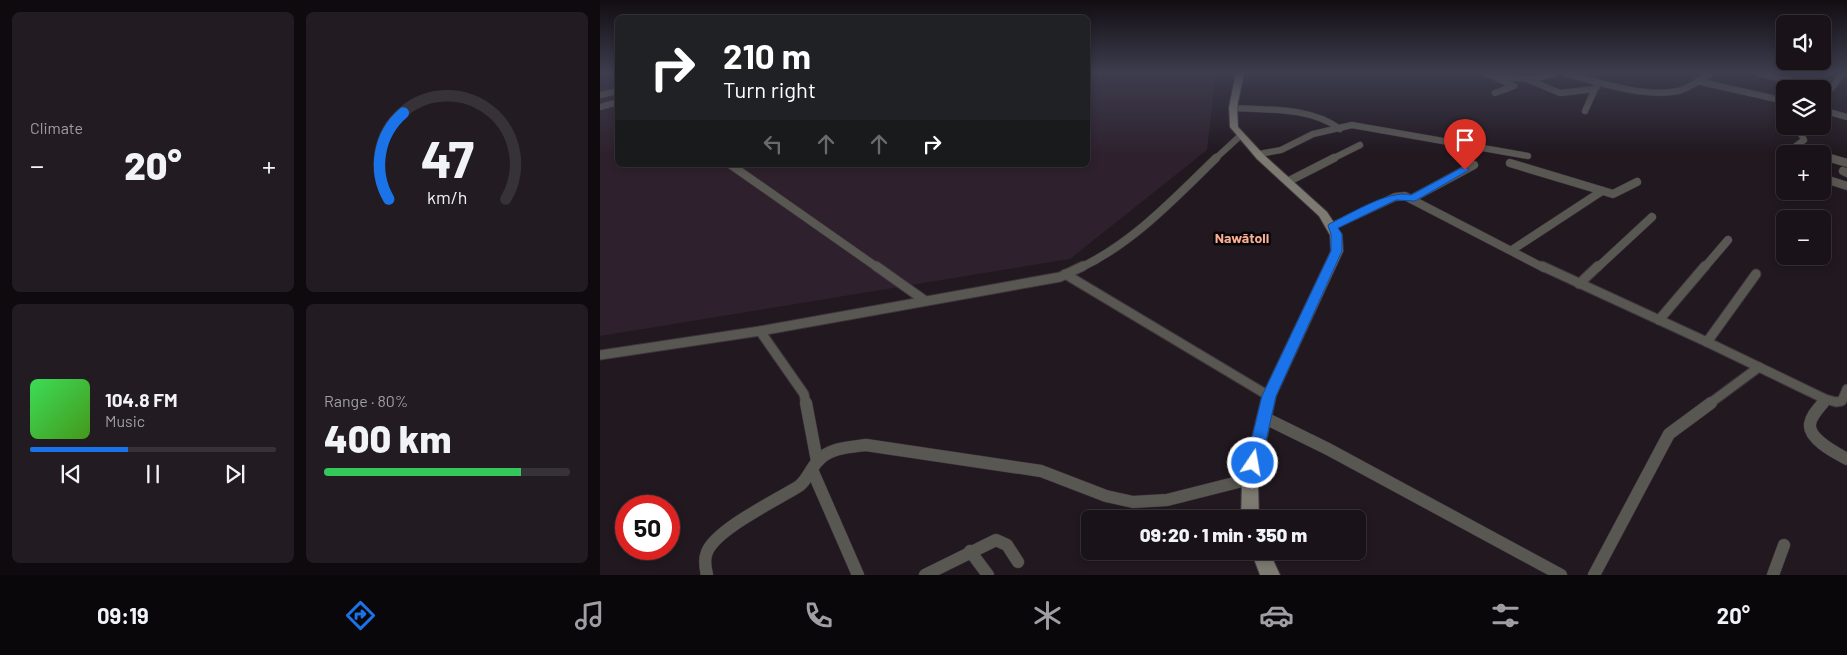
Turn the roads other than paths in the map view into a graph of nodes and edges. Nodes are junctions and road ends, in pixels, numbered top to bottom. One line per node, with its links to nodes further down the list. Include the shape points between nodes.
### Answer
1 (1235, 100): 5 (main road)
2 (1591, 100): 6 (street)
3 (615, 103): 4 (street)
4 (600, 106)
5 (1233, 108): 9 (street, via 1304,114); 11 (main road, via 1235,129)
6 (1586, 111)
7 (1831, 113): 8 (street)
8 (1847, 117)
9 (1340, 129): 14 (street, via 1313,134 1281,150); 15 (street, via 1359,125)
10 (1802, 135): 12 (street, via 1804,140)
11 (1240, 136): 14 (main road); 31 (street, via 1133,236)
12 (1797, 145)
13 (1360, 146): 22 (street)
14 (1259, 154): 22 (main road)
15 (1528, 156)
16 (1831, 159): 18 (street)
17 (1510, 163): 25 (street)
18 (1847, 163)
19 (1474, 165): 26 (street)
20 (734, 167): 34 (street)
21 (1831, 181): 24 (street)
22 (1289, 182): 28 (main road)
23 (1637, 182): 25 (street, via 1617,193)
24 (1847, 186)
25 (1602, 191): 30 (street)
26 (1412, 198): 28 (street, via 1395,197); 30 (street)
27 (1652, 216): 33 (street)
28 (1333, 226): 41 (main road, via 1336,251)
29 (1728, 240): 35 (street)
30 (1512, 250): 33 (street)
31 (1065, 274): 34 (street, via 1045,281); 41 (street)
32 (1756, 274): 37 (street)
33 (1579, 284): 35 (street)
34 (924, 300): 36 (street)
35 (1659, 320): 37 (street)
36 (760, 331): 38 (street); 45 (street, via 804,394)
37 (1707, 342): 39 (street)
38 (600, 355)
39 (1759, 366): 42 (street); 58 (street, via 1669,434)
40 (1847, 389): 42 (street, via 1842,401)
41 (1269, 396): 43 (main road)
42 (1825, 399): 44 (street, via 1810,423 1810,429 1824,445)
43 (1263, 417): 46 (main road); 57 (street)
44 (1847, 459)
45 (815, 467): 46 (street, via 833,451 866,445 1041,471 1106,496 1133,502 1166,500); 52 (street, via 799,486 733,525 711,543 705,554); 53 (street)
46 (1250, 479): 47 (main road)
47 (1250, 510)
48 (1784, 544): 59 (street)
49 (970, 551): 51 (street, via 996,540 1004,541); 54 (street); 55 (street)
50 (1264, 560): 56 (main road)
51 (1018, 562)
52 (707, 575)
53 (858, 575)
54 (925, 575)
55 (988, 575)
56 (1270, 575)
57 (1561, 575)
58 (1594, 575)
59 (1772, 575)

